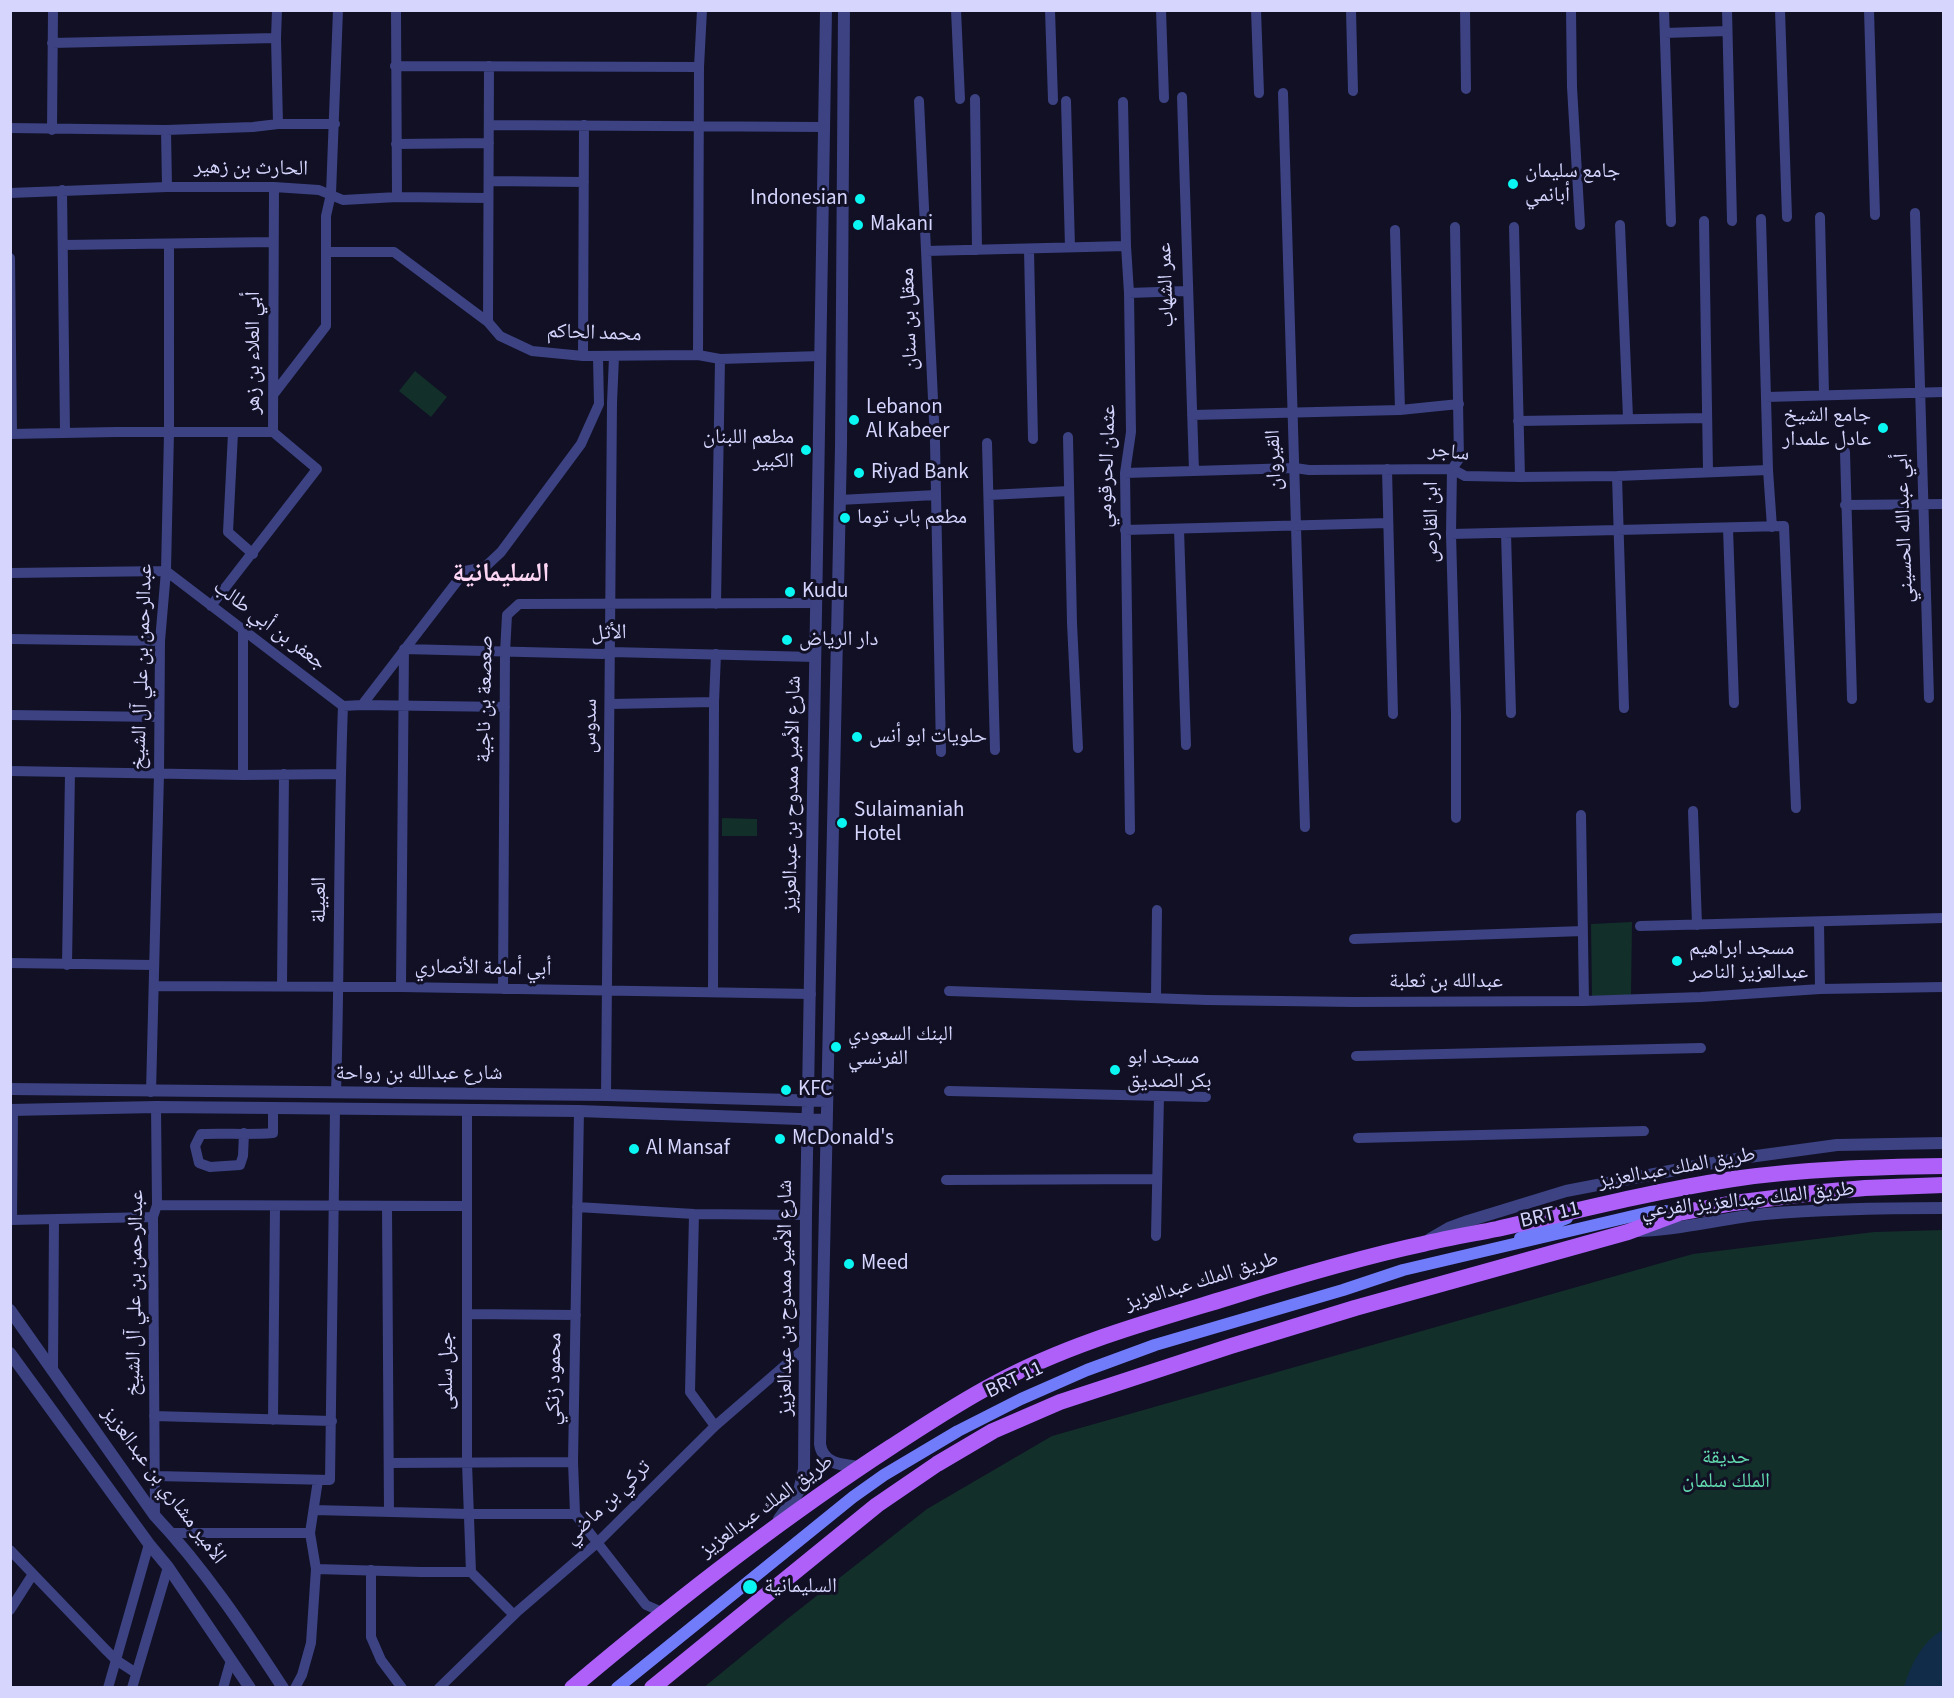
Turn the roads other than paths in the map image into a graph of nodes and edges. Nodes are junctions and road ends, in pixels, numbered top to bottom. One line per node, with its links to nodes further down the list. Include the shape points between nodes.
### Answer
1 (53, 10): 22 (street)
2 (277, 10): 21 (street)
3 (338, 10): 39 (street)
4 (396, 10): 23 (street)
5 (702, 10): 25 (street)
6 (844, 10): 123 (street, شارع الأمير ممدوح بن عبدالعزيز)
7 (956, 10): 32 (street)
8 (1050, 10): 34 (street)
9 (1161, 10): 30 (street)
10 (1256, 10): 28 (street)
11 (1351, 10): 27 (street)
12 (1466, 10): 26 (street)
13 (1571, 10): 66 (street)
14 (1664, 10): 20 (street)
15 (1727, 10): 19 (street)
16 (1780, 10): 60 (street)
17 (1869, 10): 59 (street)
18 (827, 12): 43 (street, شارع الأمير ممدوح بن عبدالعزيز)
19 (1727, 31): 20 (street); 64 (street)
20 (1665, 33): 65 (street)
21 (276, 38): 22 (street); 38 (street)
22 (52, 43): 45 (street)
23 (395, 66): 24 (street); 48 (street)
24 (489, 66): 25 (street); 40 (street)
25 (699, 67): 42 (street)
26 (1466, 89)
27 (1353, 91)
28 (1259, 93)
29 (1283, 93): 97 (street, القيروان)
30 (1164, 98)
31 (1182, 98): 81 (street, عمر الشهاب)
32 (960, 99)
33 (975, 99): 76 (street)
34 (1053, 100)
35 (919, 101): 78 (street, معقل بن سنان)
36 (1066, 101): 75 (street)
37 (1123, 102): 74 (street, عثمان الحرقومي)
38 (278, 124): 39 (street); 46 (street)
39 (334, 124): 55 (street)
40 (489, 125): 41 (street); 47 (street)
41 (585, 125): 42 (street); 50 (street)
42 (699, 126): 43 (street); 84 (street)
43 (823, 127): 86 (street, شارع الأمير ممدوح بن عبدالعزيز)
44 (10, 128): 45 (street)
45 (51, 130): 46 (street)
46 (166, 130): 51 (street)
47 (489, 143): 48 (street); 49 (street)
48 (396, 144): 56 (street)
49 (489, 181): 50 (street); 57 (street)
50 (584, 182): 85 (street)
51 (167, 187): 52 (street, الحارث بن زهير); 53 (street, الحارث بن زهير)
52 (274, 187): 55 (street, الحارث بن زهير); 71 (street, أبي العلاء بن زهر)
53 (62, 190): 54 (street, الحارث بن زهير); 73 (street)
54 (10, 193)
55 (331, 194): 56 (street, الحارث بن زهير, via 343,200); 79 (street, via 326,216)
56 (397, 197): 57 (street, الحارث بن زهير)
57 (488, 198): 83 (street)
58 (1915, 213): 90 (street, أبي عبدالله الحسيني)
59 (1875, 215)
60 (1787, 217)
61 (1820, 217): 92 (street)
62 (1761, 219): 94 (street)
63 (1704, 221): 100 (street)
64 (1732, 221)
65 (1671, 222)
66 (1580, 225)
67 (1620, 225): 99 (street)
68 (1455, 227): 95 (street, ابن القارص)
69 (1514, 227): 101 (street)
70 (1395, 230): 96 (street)
71 (273, 242): 72 (street); 93 (street, أبي العلاء بن زهر)
72 (169, 244): 73 (street); 102 (street, عبدالرحمن بن علي آل الشيخ)
73 (63, 245): 104 (street)
74 (1126, 246): 75 (street); 82 (street, عثمان الحرقومي)
75 (1070, 247): 77 (street)
76 (977, 250): 77 (street); 78 (street)
77 (1029, 250): 108 (street)
78 (926, 251): 121 (street, معقل بن سنان)
79 (326, 252): 83 (street, محمد الحاكم, via 394,252); 93 (street, via 326,326)
80 (11, 259): 106 (street)
81 (1187, 291): 82 (street); 98 (street, عمر الشهاب)
82 (1129, 293): 117 (street, عثمان الحرقومي, via 1131,432)
83 (488, 322): 85 (street, محمد الحاكم, via 500,336 532,351)
84 (698, 355): 88 (street, محمد الحاكم); 89 (street, محمد الحاكم)
85 (582, 356): 87 (street, محمد الحاكم)
86 (821, 356): 89 (street, محمد الحاكم); 139 (street, شارع الأمير ممدوح بن عبدالعزيز)
87 (598, 357): 88 (street, محمد الحاكم); 146 (street, via 599,404 581,444 501,552 485,567 465,572)
88 (614, 357): 140 (street, سدوس)
89 (720, 359): 141 (street)
90 (1921, 392): 91 (street); 92 (street); 124 (street, أبي عبدالله الحسيني)
91 (1944, 392)
92 (1824, 394): 94 (street)
93 (273, 395): 103 (street, أبي العلاء بن زهر)
94 (1767, 397): 114 (street)
95 (1459, 404): 96 (street); 113 (street, ابن القارص, via 1459,459)
96 (1400, 410): 97 (street)
97 (1293, 413): 98 (street); 111 (street, القيروان)
98 (1192, 415): 115 (street, عمر الشهاب)
99 (1628, 418): 100 (street); 101 (street)
100 (1707, 418): 116 (street)
101 (1518, 422): 119 (street)
102 (169, 432): 104 (street); 105 (street); 137 (street, عبدالرحمن بن علي آل الشيخ)
103 (273, 432): 105 (street); 136 (street, أبي العلاء بن زهر, via 317,469)
104 (65, 433): 106 (street)
105 (233, 433): 136 (street, via 228,532)
106 (11, 434)
107 (1068, 437): 120 (street)
108 (1033, 439)
109 (987, 443): 122 (street)
110 (1845, 452): 126 (street)
111 (1295, 468): 112 (street, ساجر); 115 (street, ساجر); 128 (street, القيروان)
112 (1387, 469): 113 (street, ساجر); 127 (street)
113 (1452, 469): 119 (street, ساجر, via 1465,476); 135 (street, ابن القارص)
114 (1768, 470): 116 (street, ساجر); 129 (street)
115 (1194, 471): 117 (street, ساجر)
116 (1708, 471): 118 (street, ساجر)
117 (1125, 473): 132 (street, عثمان الحرقومي)
118 (1617, 476): 119 (street, ساجر); 133 (street)
119 (1520, 477)
120 (1069, 491): 122 (street); 166 (street)
121 (936, 495): 123 (street); 168 (street, معقل بن سنان)
122 (989, 495): 167 (street)
123 (839, 500): 214 (street, شارع الأمير ممدوح بن عبدالعزيز)
124 (1924, 504): 125 (street); 126 (street); 151 (street, أبي عبدالله الحسيني)
125 (1944, 504)
126 (1845, 505): 152 (street)
127 (1388, 523): 128 (street); 162 (street)
128 (1296, 526): 131 (street); 179 (street, القيروان)
129 (1772, 527): 130 (street); 175 (street, via 1785,526)
130 (1728, 528): 133 (street); 154 (street)
131 (1179, 529): 132 (street); 165 (street)
132 (1125, 530): 180 (street, عثمان الحرقومي)
133 (1618, 530): 134 (street); 160 (street)
134 (1506, 533): 135 (street); 161 (street)
135 (1451, 534): 178 (street, ابن القارص)
136 (253, 554): 142 (street, أبي العلاء بن زهر)
137 (166, 571): 138 (street); 142 (street, جعفر بن أبي طالب); 145 (street, عبدالرحمن بن علي آل الشيخ)
138 (10, 573)
139 (817, 603): 141 (street, صعصعة بن ناجية); 150 (street, شارع الأمير ممدوح بن عبدالعزيز)
140 (612, 604): 141 (street, صعصعة بن ناجية); 147 (street, سدوس); 148 (street, صعصعة بن ناجية, via 519,604 507,615)
141 (716, 604)
142 (210, 606): 143 (street, جعفر بن أبي طالب)
143 (243, 631): 157 (street, جعفر بن أبي طالب); 174 (street)
144 (10, 639): 145 (street)
145 (160, 641): 164 (street, عبدالرحمن بن علي آل الشيخ)
146 (404, 649): 148 (street, الأثل); 156 (street); 158 (street)
147 (612, 652): 148 (street, الأثل); 149 (street, الأثل); 155 (street, سدوس)
148 (506, 653): 159 (street, صعصعة بن ناجية)
149 (716, 654): 150 (street, الأثل); 153 (street)
150 (815, 657): 201 (street, شارع الأمير ممدوح بن عبدالعزيز)
151 (1929, 698)
152 (1852, 699)
153 (714, 702): 155 (street); 199 (street)
154 (1734, 703)
155 (610, 704): 198 (street, سدوس)
156 (362, 705): 157 (street); 158 (street)
157 (343, 706): 173 (street, العبيلة)
158 (403, 706): 159 (street); 193 (street)
159 (505, 707): 196 (street, صعصعة بن ناجية)
160 (1624, 708)
161 (1511, 713)
162 (1393, 714)
163 (10, 715): 164 (street)
164 (159, 717): 171 (street, عبدالرحمن بن علي آل الشيخ)
165 (1186, 745)
166 (1078, 748)
167 (995, 750)
168 (941, 752)
169 (10, 771): 170 (street)
170 (70, 772): 171 (street); 189 (street)
171 (159, 774): 174 (street); 190 (street, عبدالرحمن بن علي آل الشيخ)
172 (284, 774): 173 (street); 174 (street); 192 (street)
173 (341, 774): 195 (street, العبيلة)
174 (243, 775)
175 (1796, 808)
176 (1693, 811): 184 (street)
177 (1581, 815): 186 (street)
178 (1456, 818)
179 (1305, 827)
180 (1130, 830)
181 (1157, 910): 202 (street)
182 (1944, 918): 183 (street)
183 (1819, 922): 184 (street); 197 (street)
184 (1697, 925): 185 (street)
185 (1640, 926)
186 (1583, 931): 187 (street); 203 (street)
187 (1354, 939)
188 (10, 963): 189 (street)
189 (67, 965): 190 (street)
190 (154, 965): 191 (street, عبدالرحمن بن علي آل الشيخ)
191 (154, 986): 192 (street, أبي أمامة الأنصاري); 208 (street, عبدالرحمن بن علي آل الشيخ)
192 (282, 986): 195 (street, أبي أمامة الأنصاري)
193 (400, 987): 195 (street, أبي أمامة الأنصاري); 196 (street, أبي أمامة الأنصاري)
194 (1944, 987): 197 (street, عبدالله بن ثعلبة)
195 (339, 988): 209 (street, العبيلة)
196 (503, 989): 198 (street, أبي أمامة الأنصاري)
197 (1820, 989): 203 (street, عبدالله بن ثعلبة)
198 (608, 990): 199 (street, أبي أمامة الأنصاري); 210 (street, سدوس)
199 (713, 991): 201 (street, أبي أمامة الأنصاري)
200 (949, 991): 202 (street, عبدالله بن ثعلبة)
201 (811, 993): 213 (street, شارع الأمير ممدوح بن عبدالعزيز)
202 (1156, 998): 203 (street, عبدالله بن ثعلبة)
203 (1584, 1001)
204 (1701, 1048): 205 (street)
205 (1356, 1056)
206 (10, 1089): 208 (street, شارع عبدالله بن رواحة)
207 (950, 1091): 211 (street)
208 (151, 1092): 209 (street, شارع عبدالله بن رواحة)
209 (336, 1093): 210 (street, شارع عبدالله بن رواحة)
210 (606, 1095): 213 (street, شارع عبدالله بن رواحة)
211 (1159, 1096): 212 (street); 228 (street)
212 (1206, 1097)
213 (807, 1101): 214 (street, شارع عبدالله بن رواحة); 221 (street, شارع الأمير ممدوح بن عبدالعزيز)
214 (827, 1101): 222 (street, شارع الأمير ممدوح بن عبدالعزيز)
215 (156, 1107): 216 (street, شارع عبدالله بن رواحة); 218 (street, شارع عبدالله بن رواحة); 232 (street, عبدالرحمن بن علي آل الشيخ)
216 (273, 1108): 217 (street, شارع عبدالله بن رواحة); 224 (street, via 273,1133)
217 (335, 1109): 219 (street, شارع عبدالله بن رواحة); 231 (street)
218 (12, 1110): 243 (street)
219 (467, 1110): 220 (street, شارع عبدالله بن رواحة); 235 (street, جبل سلمى)
220 (579, 1111): 221 (street, شارع عبدالله بن رواحة); 237 (street, محمود زنكي)
221 (807, 1120): 222 (street, شارع عبدالله بن رواحة); 241 (street, شارع الأمير ممدوح بن عبدالعزيز)
222 (827, 1120): 262 (street, شارع الأمير ممدوح بن عبدالعزيز, via 820,1444 829,1461)
223 (1644, 1131): 225 (street)
224 (244, 1133): 224 (street, via 201,1134 195,1146 199,1163 210,1167 240,1165)
225 (1358, 1138)
226 (1944, 1143): 247 (street, طريق الملك عبدالعزيز الفرعي, via 1837,1145 1749,1156 1566,1191 1468,1221)
227 (1944, 1166): 236 (main road, طريق الملك عبدالعزيز, via 1745,1178)
228 (1157, 1179): 229 (street); 246 (street)
229 (946, 1180)
230 (1944, 1185): 240 (main road, طريق الملك عبدالعزيز, via 1832,1191)
231 (334, 1204): 233 (street); 234 (street); 257 (street)
232 (157, 1205): 233 (street); 242 (street, عبدالرحمن بن علي آل الشيخ)
233 (275, 1206): 256 (street)
234 (387, 1206): 235 (street); 260 (street)
235 (467, 1206): 250 (street, جبل سلمى)
236 (1596, 1206): 247 (main road, طريق الملك عبدالعزيز); 248 (main road, BRT 11)
237 (577, 1207): 239 (street); 251 (street, محمود زنكي)
238 (1944, 1208): 245 (street, طريق الملك عبدالعزيز الفرعي, via 1764,1214 1659,1231)
239 (694, 1214): 241 (street); 258 (street, via 690,1392)
240 (1679, 1214): 245 (main road, طريق الملك عبدالعزيز); 248 (main road, BRT 11, via 1650,1212)
241 (806, 1215): 252 (street, شارع الأمير ممدوح بن عبدالعزيز)
242 (153, 1218): 244 (street); 255 (street, عبدالرحمن بن علي آل الشيخ)
243 (11, 1220): 244 (street)
244 (54, 1220): 254 (street)
245 (1628, 1232): 297 (main road, طريق الملك عبدالعزيز, via 1200,1356 1060,1402 993,1431 877,1505)
246 (1156, 1236)
247 (1422, 1244): 262 (main road, طريق الملك عبدالعزيز, via 1267,1285 1066,1351 996,1382)
248 (1499, 1247): 296 (main road, BRT 11, via 1403,1270 1155,1345 1021,1399 958,1431 861,1491)
249 (10, 1310): 254 (street, الأمير مشاري بن عبدالعزيز)
250 (466, 1314): 251 (street); 261 (street, جبل سلمى)
251 (576, 1315): 259 (street, محمود زنكي)
252 (805, 1348): 258 (street, تركي بن ماضي); 270 (street, شارع الأمير ممدوح بن عبدالعزيز, via 804,1468 799,1491)
253 (10, 1353): 274 (street)
254 (53, 1368): 269 (street, الأمير مشاري بن عبدالعزيز)
255 (154, 1416): 256 (street); 263 (street, عبدالرحمن بن علي آل الشيخ)
256 (273, 1420): 257 (street)
257 (332, 1421): 264 (street, via 330,1480)
258 (715, 1426): 273 (street, تركي بن ماضي)
259 (573, 1462): 261 (street); 268 (street, محمود زنكي)
260 (389, 1463): 261 (street); 266 (street)
261 (467, 1463): 267 (street, جبل سلمى)
262 (860, 1467): 270 (main road, طريق الملك عبدالعزيز)
263 (156, 1476): 264 (street); 269 (street, عبدالرحمن بن علي آل الشيخ)
264 (318, 1480): 265 (street)
265 (314, 1510): 266 (street); 272 (street)
266 (389, 1512): 267 (street)
267 (468, 1514): 268 (street); 279 (street, جبل سلمى)
268 (575, 1514): 273 (street)
269 (155, 1516): 271 (street, الأمير مشاري بن عبدالعزيز)
270 (771, 1529): 282 (main road, طريق الملك عبدالعزيز)
271 (171, 1533): 272 (street); 291 (street, الأمير مشاري بن عبدالعزيز, via 237,1617)
272 (310, 1533): 277 (street)
273 (597, 1543): 282 (street, via 646,1605); 283 (street, تركي بن ماضي)
274 (149, 1544): 276 (street); 284 (street)
275 (10, 1550): 280 (street)
276 (168, 1566): 285 (street); 286 (street)
277 (316, 1569): 278 (street); 292 (street, via 311,1643)
278 (371, 1570): 279 (street); 293 (street, via 371,1637 381,1660)
279 (471, 1572): 283 (street)
280 (33, 1574): 281 (street); 284 (street)
281 (10, 1610)
282 (662, 1612): 295 (main road, طريق الملك عبدالعزيز)
283 (514, 1615): 294 (street, تركي بن ماضي)
284 (116, 1660): 286 (street); 287 (street)
285 (231, 1660): 289 (street); 290 (street)
286 (136, 1673): 288 (street)
287 (108, 1688)
288 (132, 1688)
289 (223, 1688)
290 (250, 1688)
291 (283, 1688)
292 (295, 1688)
293 (402, 1688)
294 (439, 1688)
295 (572, 1688)
296 (617, 1688)
297 (652, 1688)

